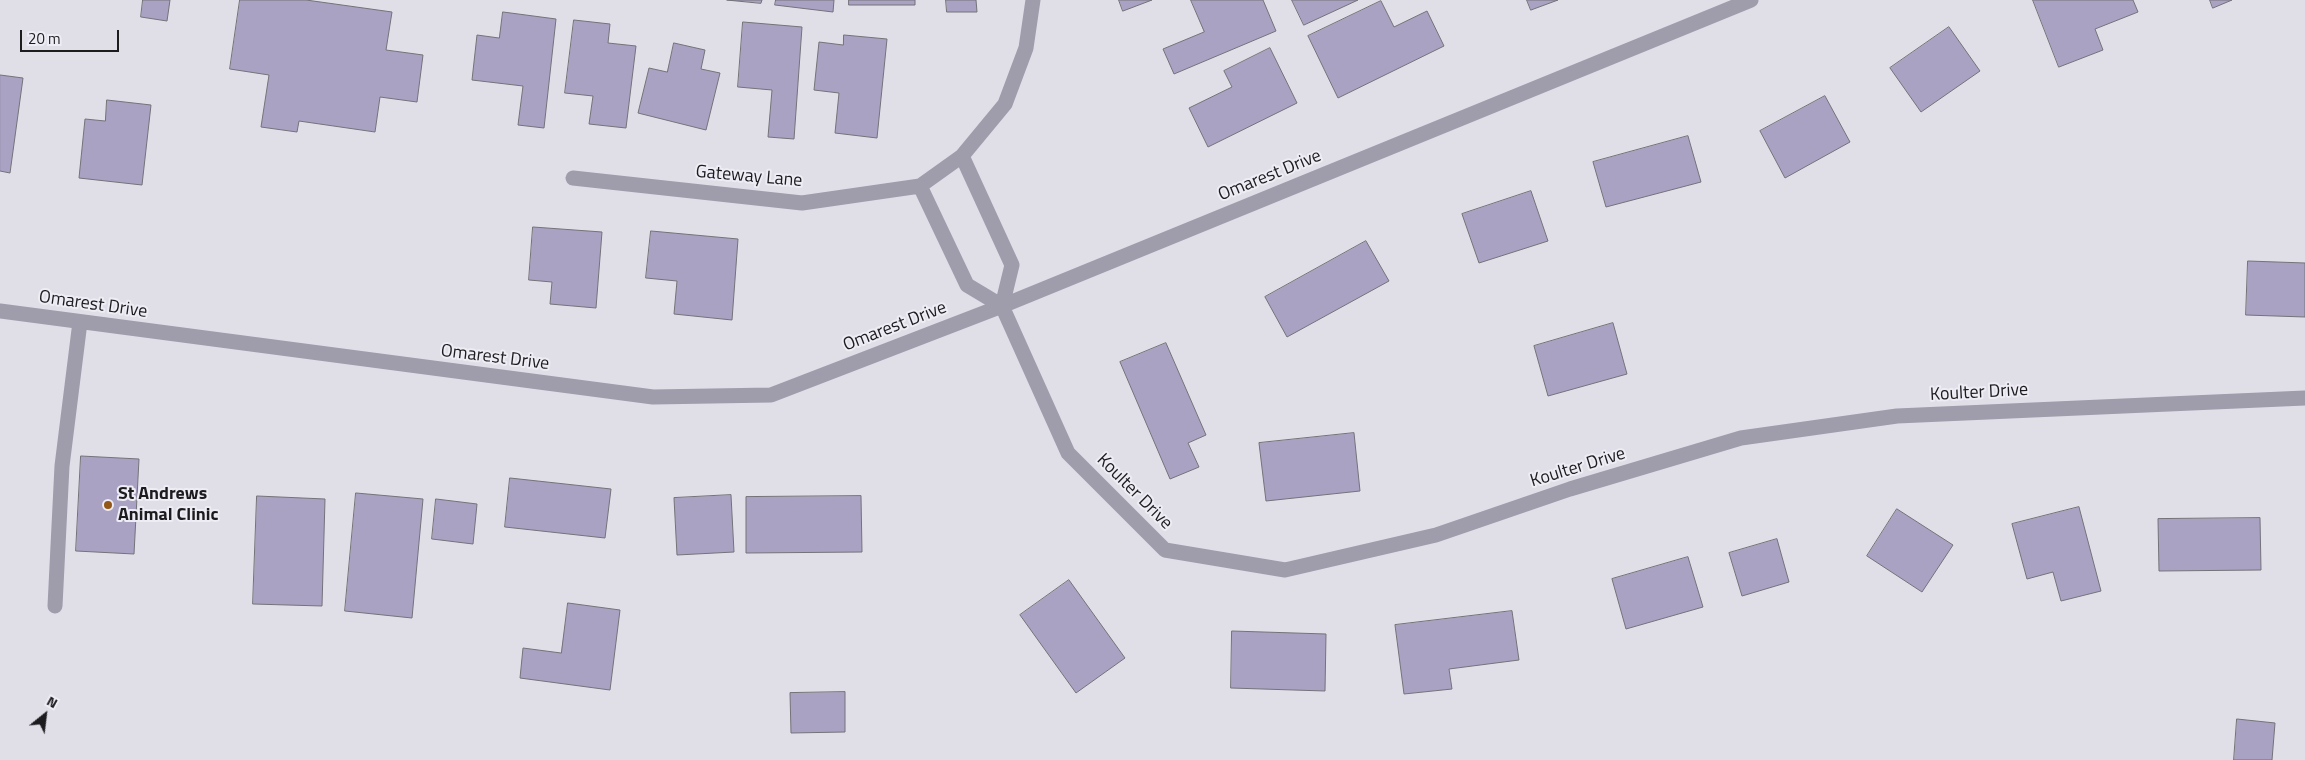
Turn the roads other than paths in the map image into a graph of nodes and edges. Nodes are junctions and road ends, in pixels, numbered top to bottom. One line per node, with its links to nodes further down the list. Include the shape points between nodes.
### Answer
1 (1033, 0): 4 (street, Gateway Lane, via 1026,48 1005,104)
2 (1751, 0): 3 (street, Omarest Drive)
3 (1715, 7): 7 (street, Omarest Drive)
4 (962, 156): 6 (street, Gateway Lane); 7 (street, via 1012,265)
5 (574, 178): 6 (street, Gateway Lane, via 802,203)
6 (920, 186): 7 (street, via 967,285)
7 (1002, 306): 9 (street, Omarest Drive, via 771,395 653,398); 10 (street, Koulter Drive, via 1068,453 1165,550 1285,570 1436,535 1570,489 1741,438 1897,416)
8 (0, 312): 9 (street, Omarest Drive)
9 (80, 322): 11 (street, via 62,466)
10 (2305, 398)
11 (55, 606)

